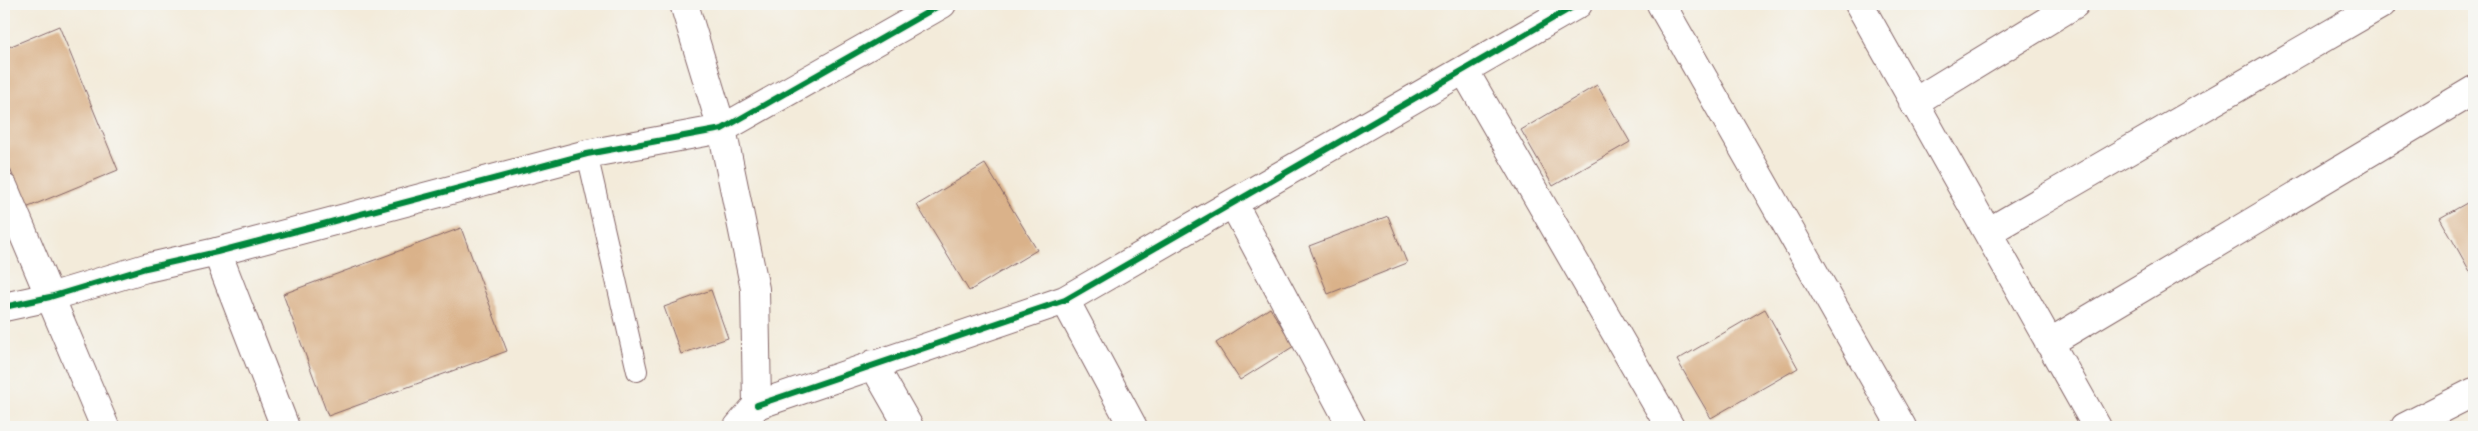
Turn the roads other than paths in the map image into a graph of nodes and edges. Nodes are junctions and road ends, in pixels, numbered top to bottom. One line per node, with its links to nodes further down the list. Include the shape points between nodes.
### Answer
1 (684, 4): 11 (street)
2 (942, 4): 11 (street)
3 (1578, 4): 8 (street)
4 (1661, 4): 32 (street)
5 (1859, 4): 10 (street)
6 (2075, 4): 10 (street)
7 (2382, 4): 15 (street)
8 (1464, 70): 14 (street); 31 (street)
9 (2474, 90): 20 (street)
10 (1913, 103): 15 (street)
11 (722, 128): 12 (street); 24 (street, via 755,289)
12 (587, 154): 16 (street); 22 (lane)
13 (4, 188): 17 (street)
14 (1233, 203): 18 (street); 30 (street)
15 (1988, 232): 20 (street)
16 (217, 252): 17 (street, via 146,268); 26 (street)
17 (50, 296): 19 (street); 25 (street)
18 (1065, 300): 21 (street); 29 (street)
19 (4, 307)
20 (2049, 342): 33 (street)
21 (874, 364): 24 (street); 28 (street)
22 (637, 372)
23 (2474, 392): 34 (street)
24 (757, 405): 27 (street)
25 (105, 427)
26 (285, 427)
27 (738, 427)
28 (909, 427)
29 (1133, 427)
30 (1352, 427)
31 (1670, 427)
32 (1902, 427)
33 (2097, 427)
34 (2405, 427)

